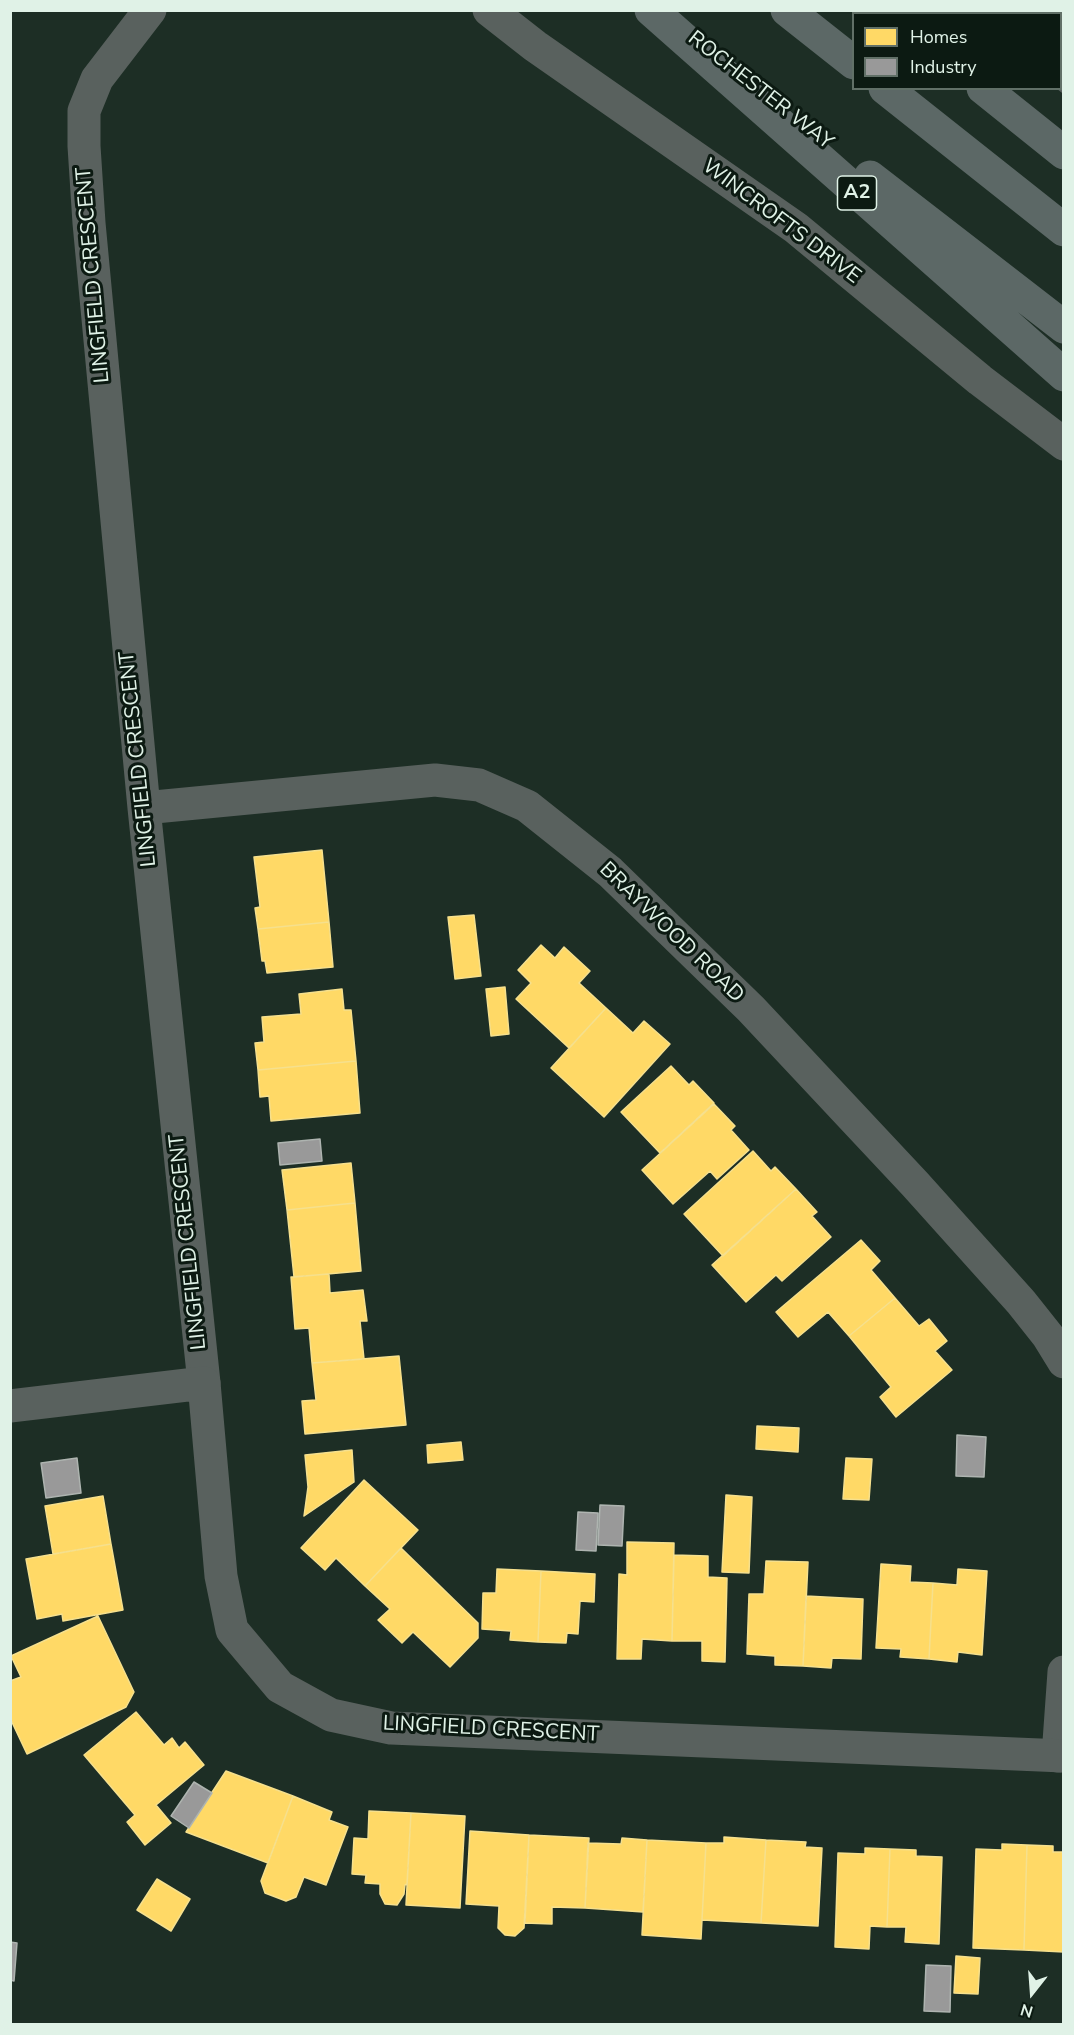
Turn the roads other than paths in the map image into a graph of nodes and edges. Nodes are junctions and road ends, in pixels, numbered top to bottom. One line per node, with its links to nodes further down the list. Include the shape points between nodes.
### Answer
1 (150, 10): 13 (street, LINGFIELD CRESCENT, via 97,79 84,111 90,235)
2 (489, 10): 12 (street, WINCROFTS DRIVE, via 796,228)
3 (653, 10): 10 (highway, ROCHESTER WAY / A2); 11 (highway, A2)
4 (787, 10): 5 (highway)
5 (852, 61)
6 (888, 90): 9 (highway)
7 (985, 90): 8 (highway)
8 (1064, 153)
9 (1064, 230)
10 (1064, 327)
11 (1064, 375)
12 (1064, 444)
13 (144, 807): 14 (street, BRAYWOOD ROAD, via 435,780 479,784 527,806 610,872 751,1009 1014,1293); 15 (street, LINGFIELD CRESCENT)
14 (1064, 1362)
15 (204, 1383): 16 (street); 18 (street, LINGFIELD CRESCENT, via 221,1575 232,1630 280,1687 331,1715 391,1728)
16 (10, 1406)
17 (1064, 1672): 18 (street)
18 (1061, 1756)

